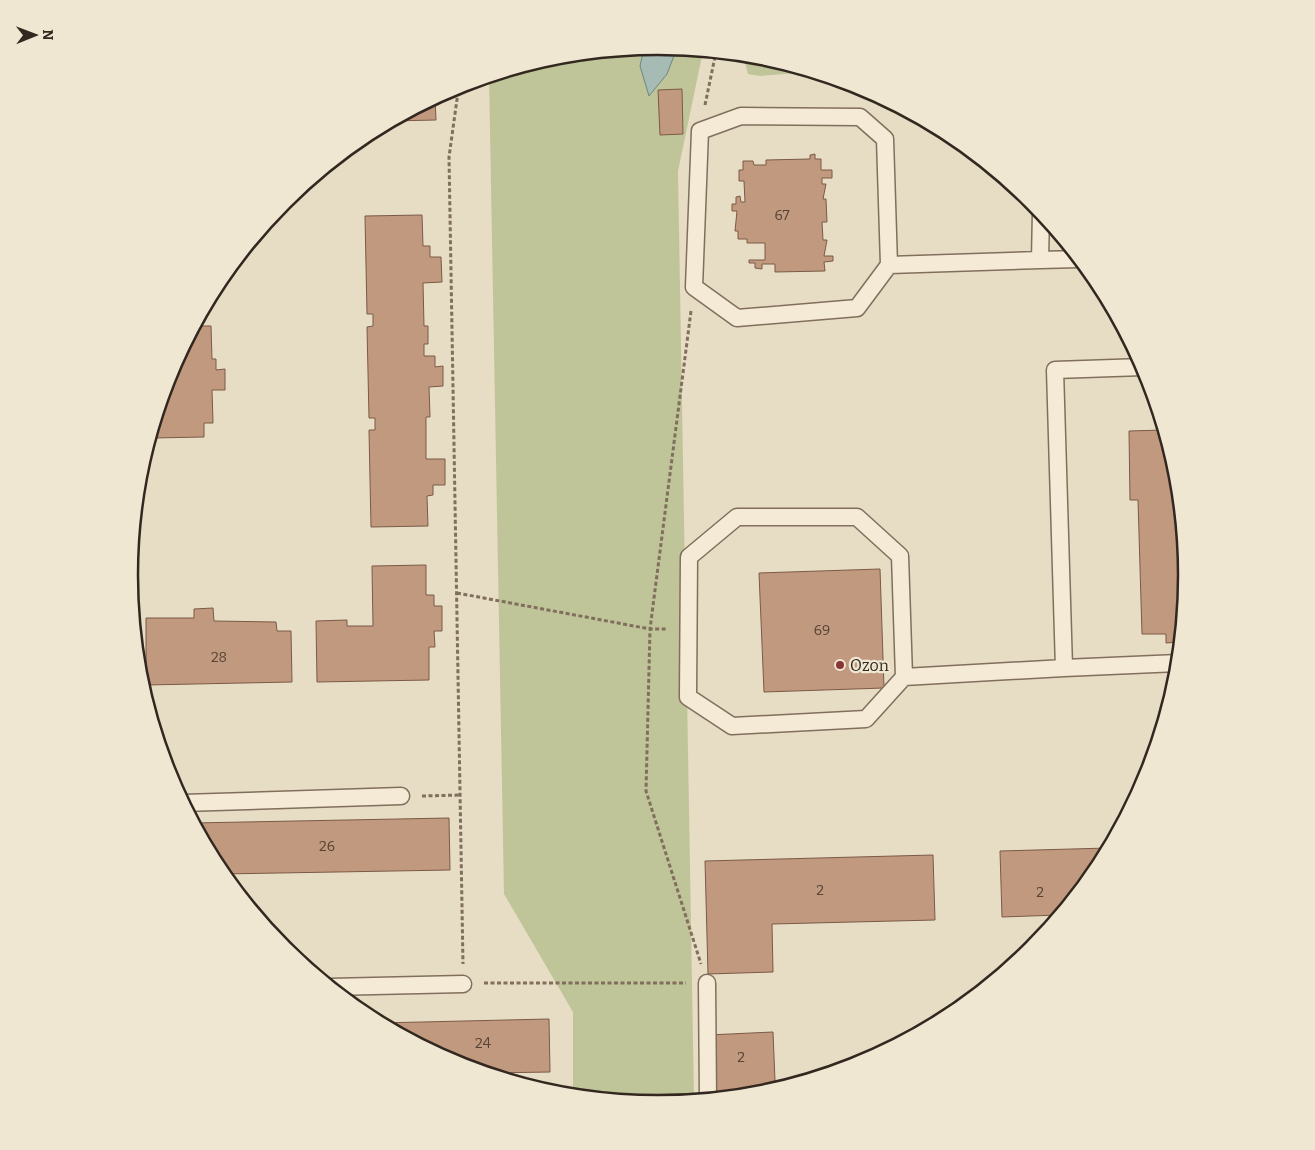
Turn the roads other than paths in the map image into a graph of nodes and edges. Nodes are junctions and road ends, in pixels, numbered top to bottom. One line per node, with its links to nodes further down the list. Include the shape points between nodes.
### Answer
1 (1041, 224): 3 (lane)
2 (1071, 259): 3 (lane)
3 (1040, 260): 4 (lane)
4 (889, 265): 4 (lane, via 858,308 737,318 694,287 700,131 741,116 860,117 886,139)
5 (1134, 367): 7 (lane, via 1055,370)
6 (1170, 663): 7 (lane)
7 (1064, 668): 8 (lane)
8 (904, 677): 8 (lane, via 900,556 857,517 737,517 689,557 688,697 732,726 866,719)
9 (401, 796): 10 (lane)
10 (190, 803)
11 (707, 983): 14 (lane)
12 (463, 984): 13 (lane)
13 (340, 987)
14 (708, 1093)

